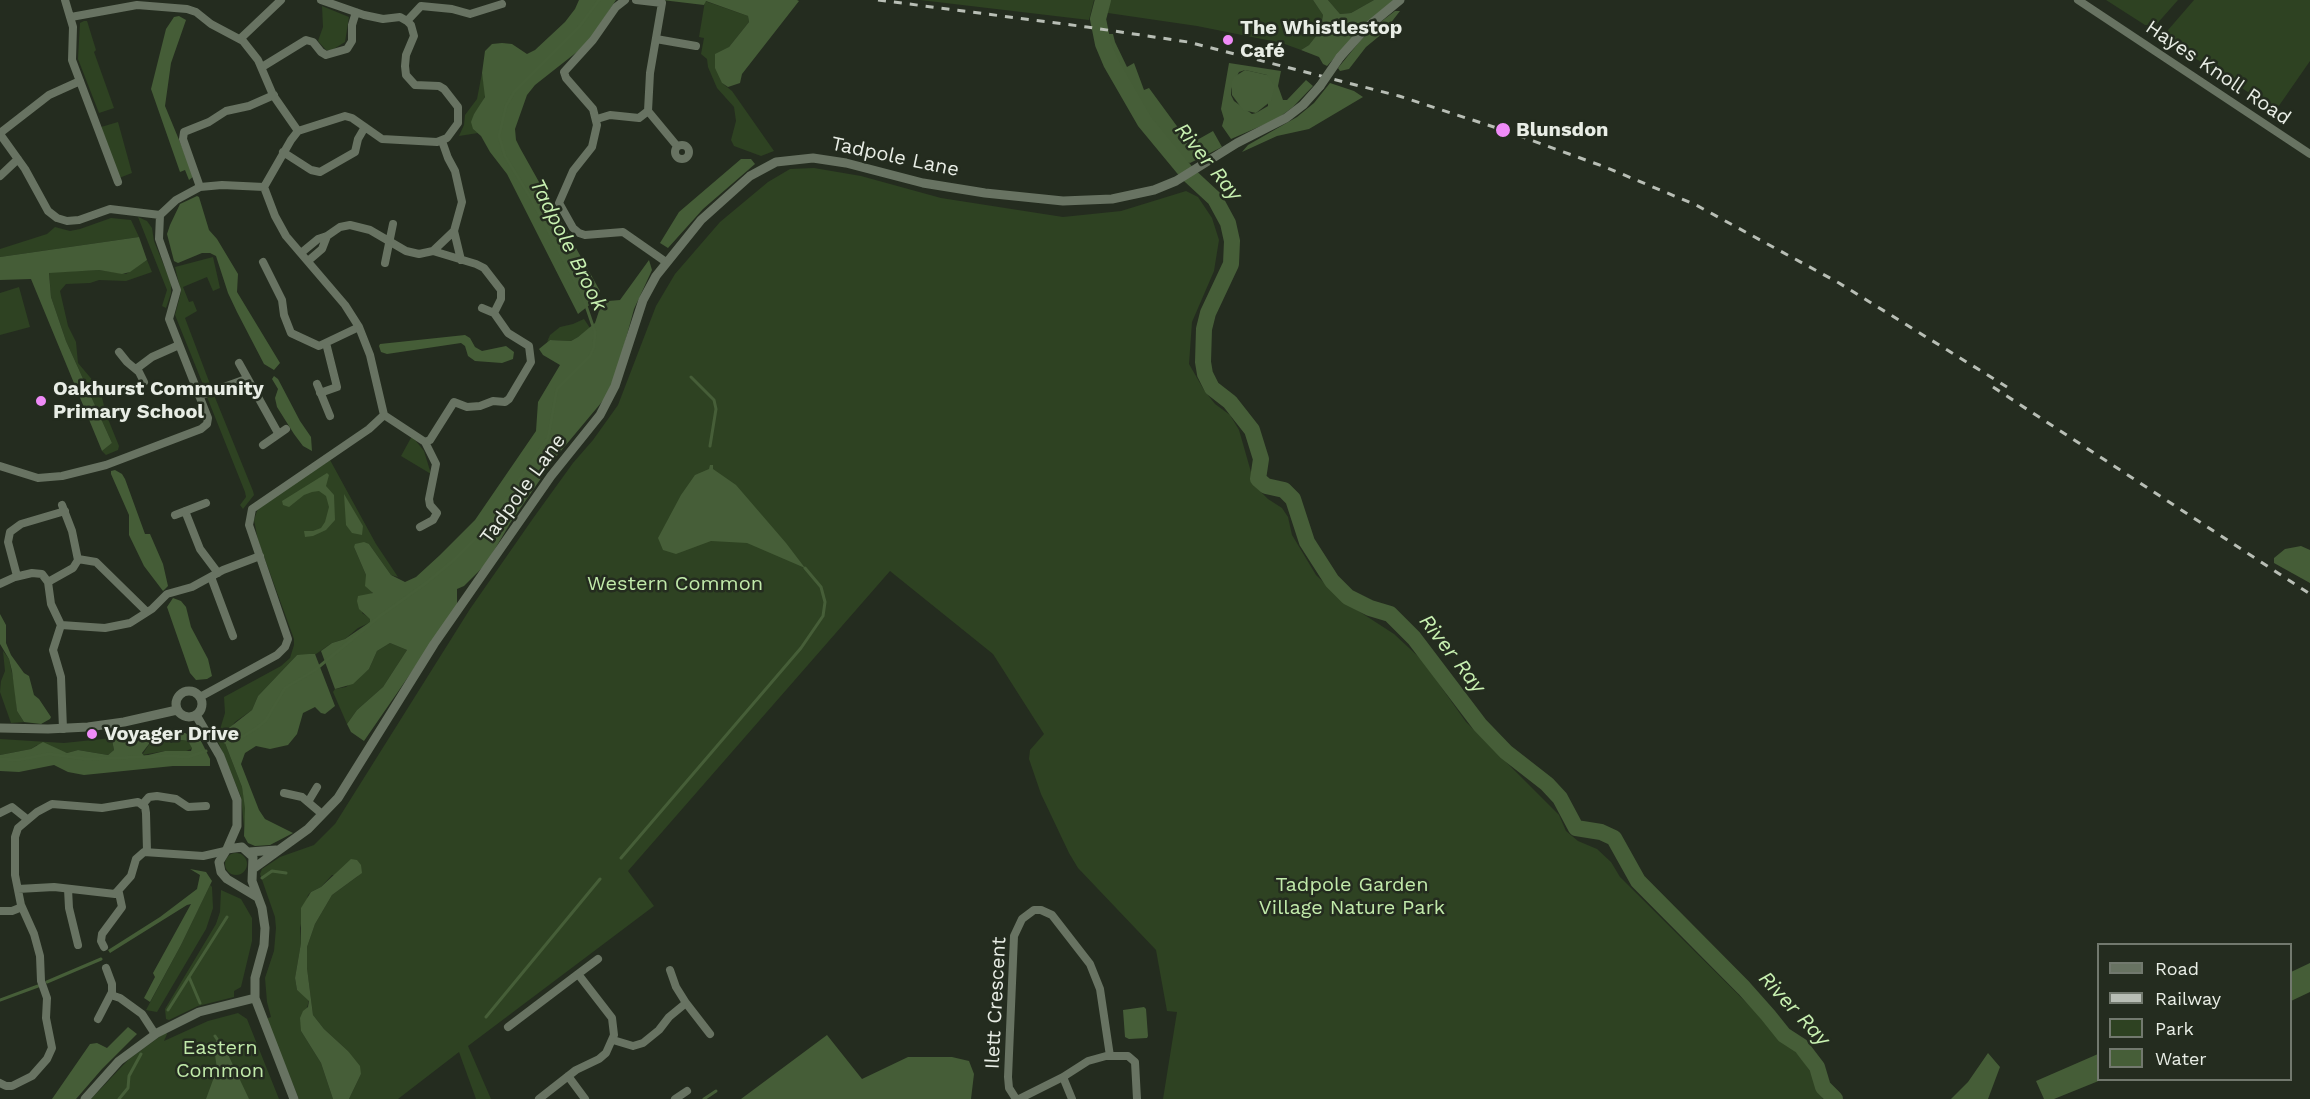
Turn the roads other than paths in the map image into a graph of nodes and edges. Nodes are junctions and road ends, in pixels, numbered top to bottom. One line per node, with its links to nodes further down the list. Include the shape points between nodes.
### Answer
1 (65, 0): 10 (street)
2 (281, 0): 12 (street)
3 (321, 0): 9 (street)
4 (625, 0): 19 (street, via 564,72)
5 (636, 0): 13 (street, via 662,3)
6 (1400, 0): 42 (street, Tadpole Lane, bridge, via 1366,28 1303,105 1171,184 1112,199 1048,201 937,186 831,160 787,160 740,183 701,220)
7 (2078, 0): 26 (street, Hayes Knoll Road)
8 (502, 4): 11 (street, via 470,14 420,6)
9 (356, 12): 11 (street); 15 (street, via 347,49 326,55 314,42 306,40)
10 (70, 17): 12 (street, via 137,5 179,8 196,12); 16 (street, via 72,60)
11 (407, 21): 23 (street, via 414,36 405,61 408,78 418,86 441,87 458,107 457,126)
12 (240, 39): 15 (street)
13 (656, 39): 14 (street); 18 (street)
14 (696, 45)
15 (262, 67): 17 (street)
16 (80, 81): 22 (street, via 49,95); 29 (street)
17 (274, 95): 21 (street); 30 (street, via 226,111 184,132 183,140)
18 (648, 111): 19 (street, via 639,118); 24 (street)
19 (597, 119): 42 (street, via 592,147 573,171 560,197 561,207 581,234 623,232)
20 (364, 128): 21 (street, via 345,116); 23 (street, via 385,139); 25 (street, via 355,152 323,171 311,170)
21 (298, 131): 25 (street)
22 (0, 134): 27 (street)
23 (442, 141): 34 (street, via 456,171 462,202)
24 (677, 146)
25 (283, 152): 31 (street)
26 (2310, 154)
27 (18, 159): 28 (street); 32 (street, via 48,211 59,219 79,220 110,209)
28 (0, 176)
29 (118, 182)
30 (200, 187): 31 (street); 32 (street, via 176,200)
31 (264, 187): 38 (street, via 280,227)
32 (160, 215): 48 (street, via 159,239 177,290 169,319)
33 (393, 224): 36 (street)
34 (454, 231): 37 (street); 39 (street)
35 (327, 236): 36 (street, via 350,225 370,230); 38 (street); 40 (street, via 322,249)
36 (390, 243): 37 (street, via 419,254); 43 (street)
37 (433, 251): 39 (street)
38 (301, 253): 40 (street)
39 (461, 260): 45 (street, via 484,268 499,287 501,297)
40 (308, 261): 46 (street)
41 (263, 262): 47 (street, via 282,300 291,333 316,345)
42 (666, 262): 88 (street, Tadpole Lane, via 643,300 615,386 600,415 551,476 447,625 345,788)
43 (385, 263)
44 (482, 308): 45 (street)
45 (494, 313): 61 (street, via 508,333 530,346 529,366 507,402 467,407 454,402 433,437)
46 (358, 327): 47 (street); 57 (street, via 370,356)
47 (326, 343): 55 (street, via 337,387)
48 (179, 345): 51 (street); 56 (street)
49 (120, 352): 51 (street)
50 (239, 363): 52 (street)
51 (136, 369): 53 (street)
52 (246, 379): 56 (street); 60 (street)
53 (144, 382)
54 (317, 384): 55 (street)
55 (320, 393): 58 (street)
56 (200, 396): 63 (street, via 208,418 203,428 106,465 45,478)
57 (384, 415): 61 (street); 68 (street, via 253,507 248,523)
58 (330, 416)
59 (286, 429): 60 (street)
60 (278, 433): 62 (street)
61 (425, 442): 67 (street, via 436,464 429,504 437,513)
62 (263, 445)
63 (0, 466)
64 (206, 503): 65 (street)
65 (184, 511): 66 (street); 70 (street)
66 (174, 515)
67 (420, 527)
68 (260, 556): 70 (street); 77 (street, via 288,632 286,645 277,655)
69 (78, 560): 71 (street, via 64,508 10,532 8,542); 72 (street, via 73,568); 74 (street, via 96,562)
70 (215, 575): 74 (street, via 167,594); 76 (street)
71 (17, 576): 72 (street, via 40,574); 73 (street)
72 (48, 582): 75 (street, via 51,604)
73 (0, 584)
74 (147, 612): 75 (street, via 135,621 105,628)
75 (61, 625): 81 (street, via 53,650 61,677)
76 (233, 636)
77 (200, 698): 78 (street, via 193,692 184,692 178,697); 79 (street, via 201,709)
78 (177, 710): 79 (street, via 185,717); 81 (street, via 113,724)
79 (196, 715): 90 (street, via 214,743 235,795)
80 (0, 728): 81 (street)
81 (63, 729)
82 (317, 787): 84 (street)
83 (284, 792): 84 (street)
84 (308, 802): 88 (street)
85 (142, 804): 86 (street, via 157,796 176,799 188,807); 89 (street, via 95,808 52,804); 93 (street, via 147,818)
86 (206, 806)
87 (0, 813): 89 (street, via 12,807)
88 (322, 814): 92 (street, Tadpole Lane)
89 (27, 819): 100 (street, via 16,834)
90 (237, 826): 91 (street); 94 (street)
91 (226, 850): 94 (street, via 237,846); 95 (street); 96 (street)
92 (278, 850): 94 (street); 97 (street, Tadpole Lane)
93 (147, 851): 95 (street); 101 (street, via 136,859 131,876)
94 (248, 851): 97 (street, via 254,862)
95 (203, 856): 96 (street)
96 (219, 868): 98 (street)
97 (253, 870): 98 (street, Tadpole Lane, via 246,879); 102 (street)
98 (232, 881): 102 (street)
99 (68, 888): 100 (street); 101 (street); 105 (street)
100 (18, 889): 103 (street)
101 (119, 892): 106 (street, via 122,907 102,934)
102 (257, 897): 112 (street, via 266,928 255,978)
103 (22, 906): 104 (street, via 12,912); 122 (street, via 40,956 52,1048 32,1076 12,1086)
104 (0, 911)
105 (78, 945)
106 (104, 947)
107 (598, 959): 110 (street)
108 (106, 968): 111 (street)
109 (670, 970): 113 (street)
110 (578, 974): 115 (street); 118 (street, via 612,1018)
111 (111, 995): 114 (street); 116 (street, via 142,1014)
112 (255, 998): 116 (street, via 199,1012); 125 (street)
113 (686, 1003): 117 (street); 118 (street, via 643,1043 633,1046)
114 (98, 1019)
115 (508, 1027)
116 (155, 1034): 124 (street, via 112,1068)
117 (710, 1034)
118 (613, 1040): 120 (street, via 602,1057)
119 (1110, 1056): 121 (street, via 1088,1061); 129 (street, Ilett Crescent, via 1100,989 1090,964 1052,915 1034,910 1022,919 1014,936 1008,1077 1009,1088); 131 (street, via 1133,1059)
120 (568, 1076): 126 (street); 127 (street)
121 (1063, 1077): 129 (street); 130 (street)
122 (0, 1083)
123 (687, 1091): 128 (street)
124 (85, 1099)
125 (294, 1099)
126 (539, 1099)
127 (585, 1099)
128 (675, 1099)
129 (1017, 1099)
130 (1072, 1099)
131 (1137, 1099)

